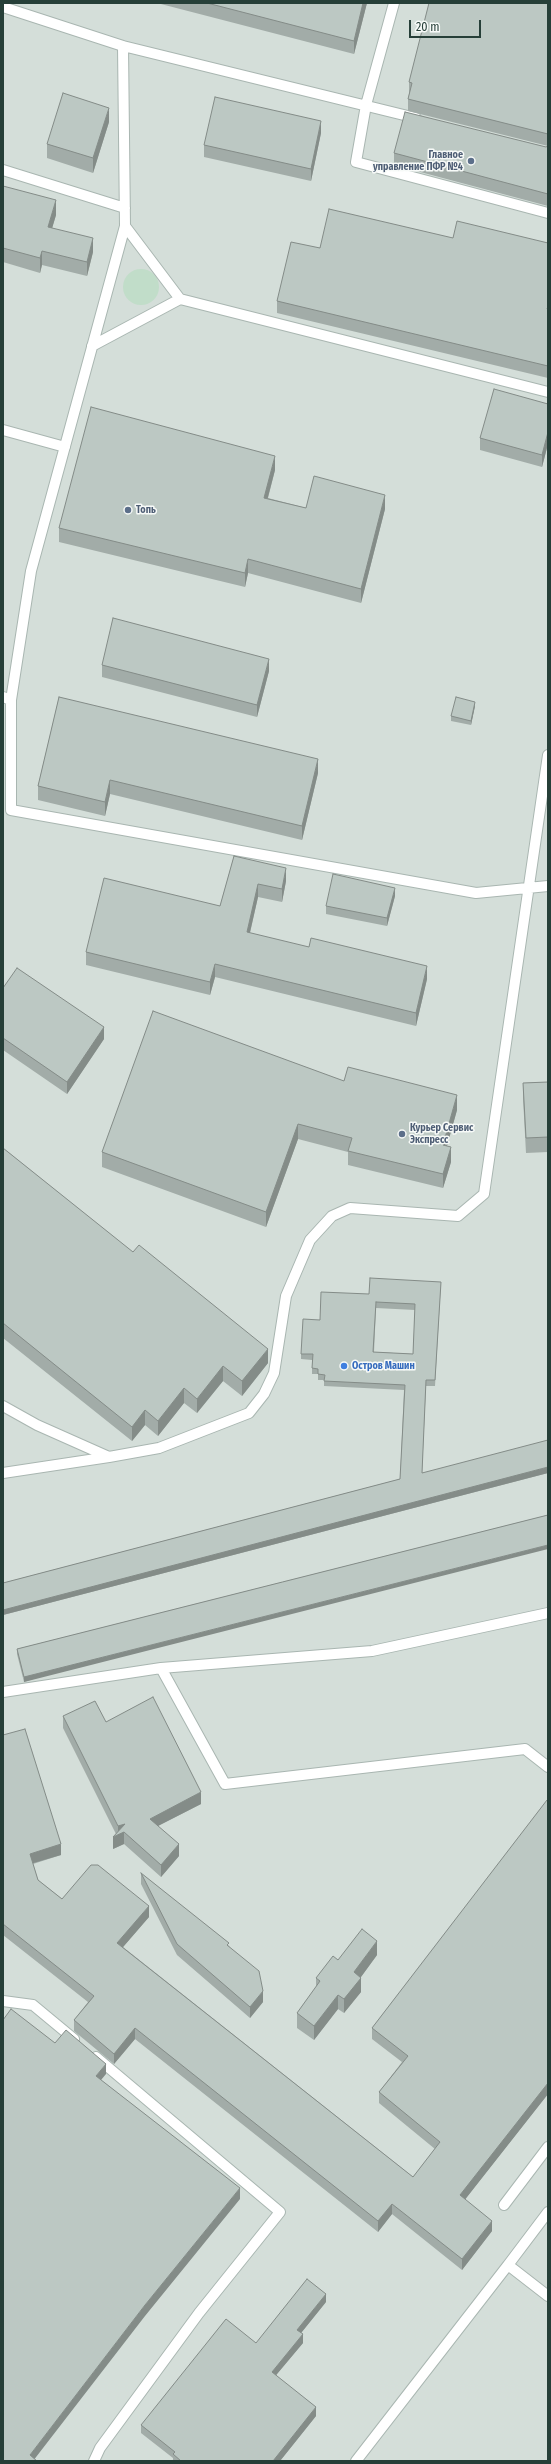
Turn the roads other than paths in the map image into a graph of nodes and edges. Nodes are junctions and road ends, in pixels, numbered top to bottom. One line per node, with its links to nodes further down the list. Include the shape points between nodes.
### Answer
1 (394, 3): 4 (lane)
2 (3, 7): 3 (lane)
3 (123, 46): 4 (lane); 7 (lane)
4 (366, 105): 5 (lane); 8 (lane, via 356,162)
5 (427, 121)
6 (3, 170): 7 (lane)
7 (125, 208): 9 (lane)
8 (548, 213)
9 (125, 226): 10 (lane); 11 (lane)
10 (180, 299): 11 (lane); 12 (lane)
11 (92, 346): 14 (lane)
12 (548, 392)
13 (3, 430): 14 (lane)
14 (65, 447): 15 (lane, via 30,571)
15 (7, 699): 17 (lane, via 11,810 476,893)
16 (548, 754): 17 (lane)
17 (529, 886): 18 (lane); 20 (lane, via 484,1194 458,1216 350,1208 332,1216 310,1240 286,1296 274,1373 264,1394 249,1413 159,1448)
18 (548, 886)
19 (3, 1406): 20 (lane, via 37,1425)
20 (109, 1457): 21 (lane)
21 (3, 1473)
22 (548, 1613): 23 (lane, via 372,1651)
23 (161, 1668): 24 (lane); 25 (lane, via 225,1784 525,1749)
24 (3, 1692)
25 (548, 1767)
26 (3, 2001): 32 (lane, via 33,2005 280,2212 199,2313 100,2448)
27 (548, 2147): 28 (lane)
28 (504, 2205)
29 (548, 2212): 30 (lane)
30 (508, 2265): 31 (lane); 33 (lane)
31 (548, 2296)
32 (94, 2461)
33 (356, 2461)

